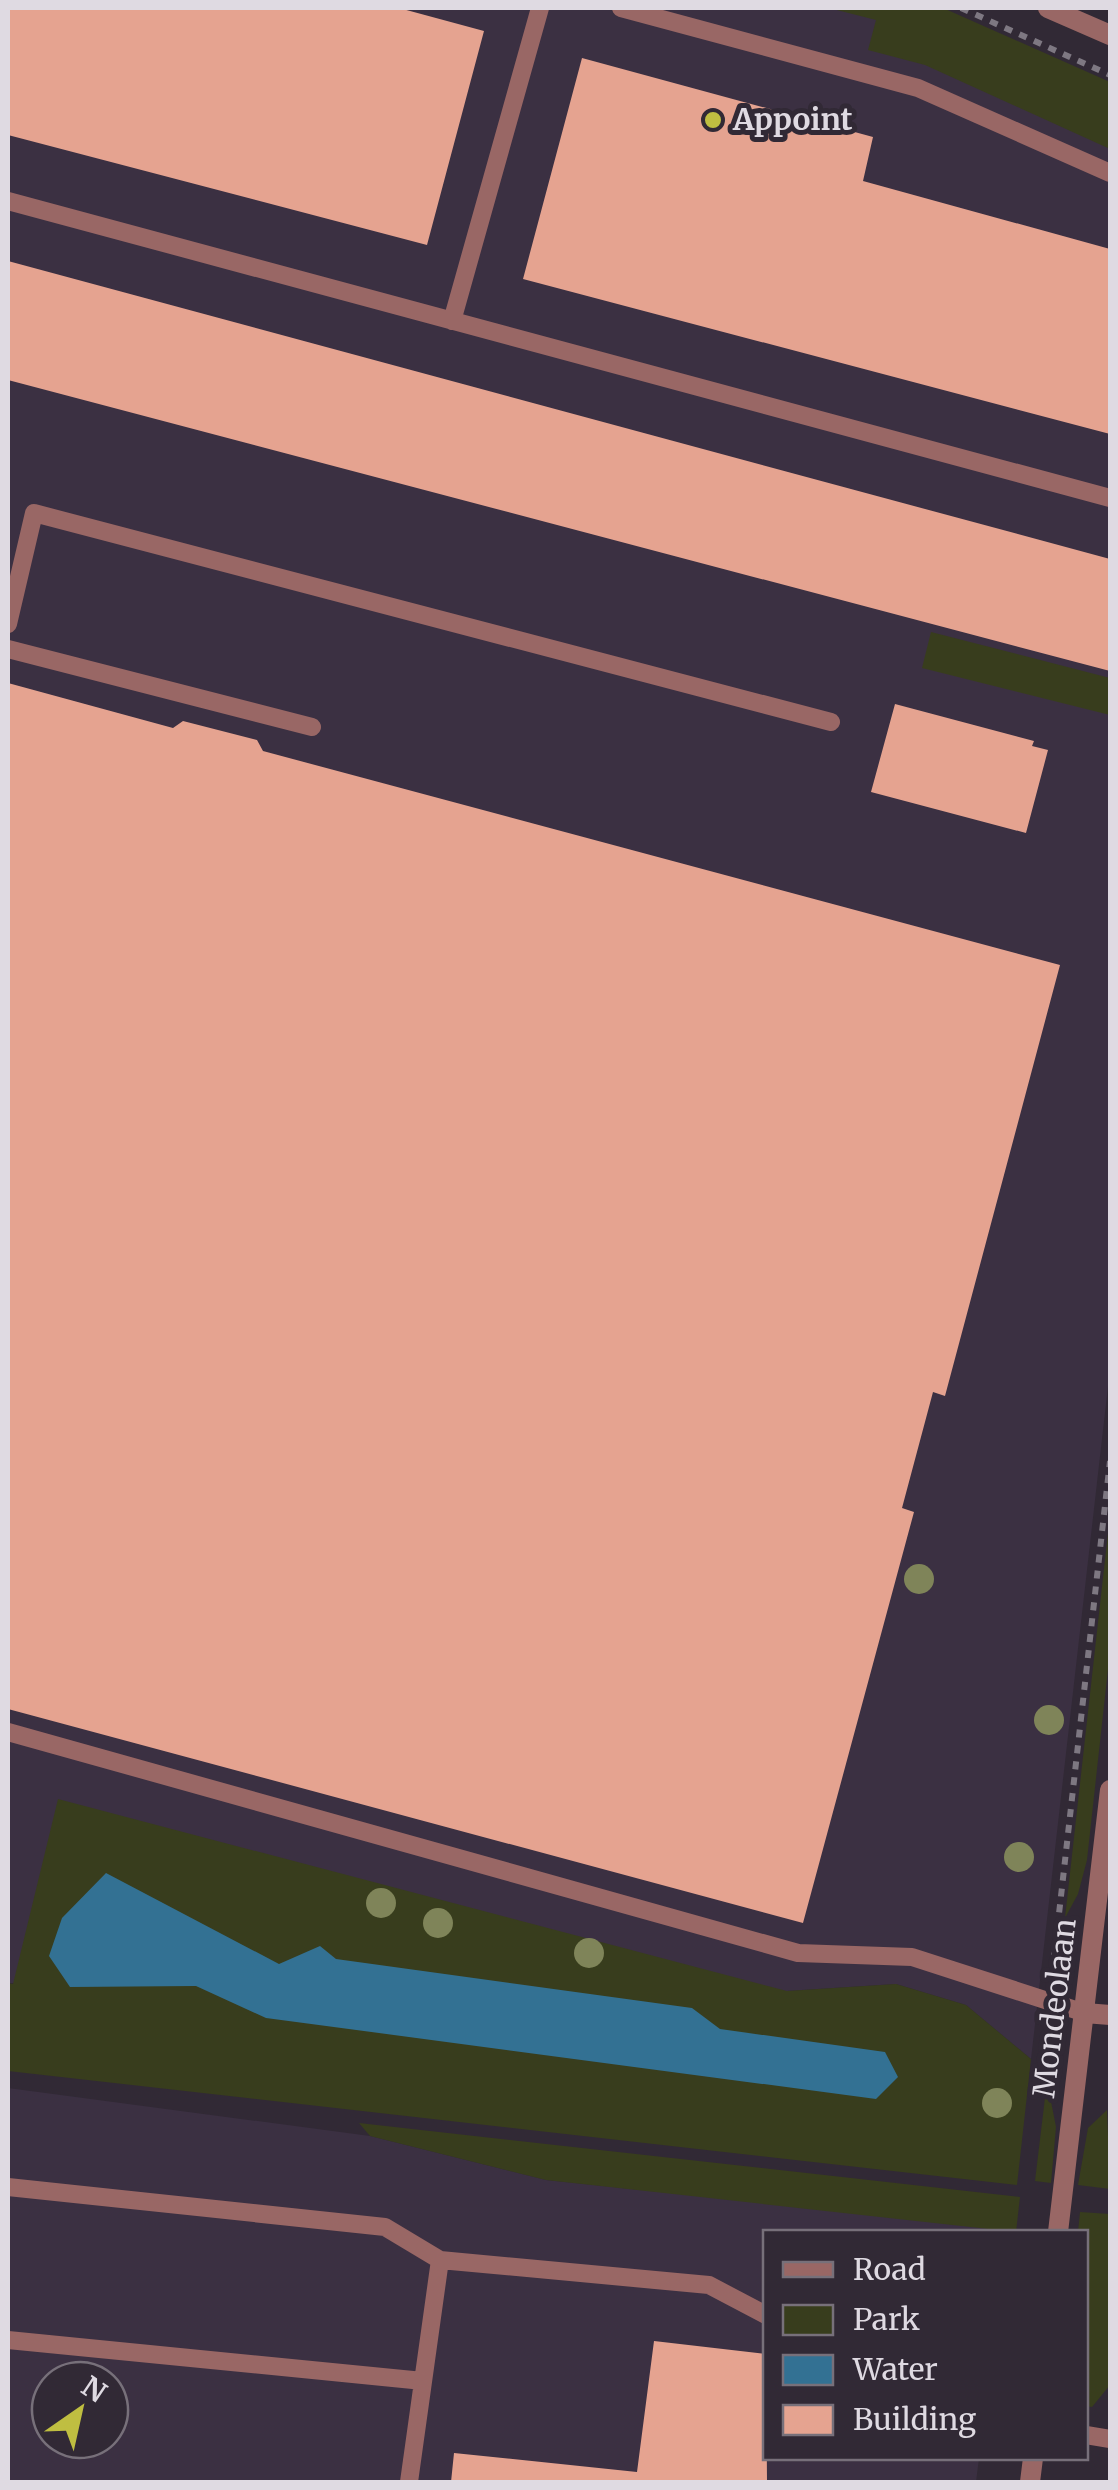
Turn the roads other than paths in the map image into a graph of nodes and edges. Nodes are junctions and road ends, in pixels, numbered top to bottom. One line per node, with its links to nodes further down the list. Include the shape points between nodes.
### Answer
1 (540, 8): 7 (lane)
2 (621, 8): 5 (lane, via 918,88)
3 (1048, 8): 4 (street)
4 (1110, 35)
5 (1110, 172)
6 (8, 201): 7 (lane)
7 (452, 321): 8 (lane)
8 (1110, 498)
9 (8, 624): 11 (lane, via 34,512)
10 (8, 650): 12 (lane)
11 (832, 722)
12 (312, 727)
13 (8, 1732): 15 (lane, via 798,1953 912,1956)
14 (1110, 1790): 15 (street, Mondeolaan)
15 (1085, 2013): 16 (street); 18 (street, Mondeolaan)
16 (1110, 2015)
17 (8, 2187): 19 (lane, via 385,2226)
18 (1058, 2230)
19 (440, 2260): 20 (lane, via 709,2285); 22 (lane)
20 (763, 2313)
21 (8, 2340): 22 (lane)
22 (423, 2381): 23 (lane)
23 (409, 2482)

